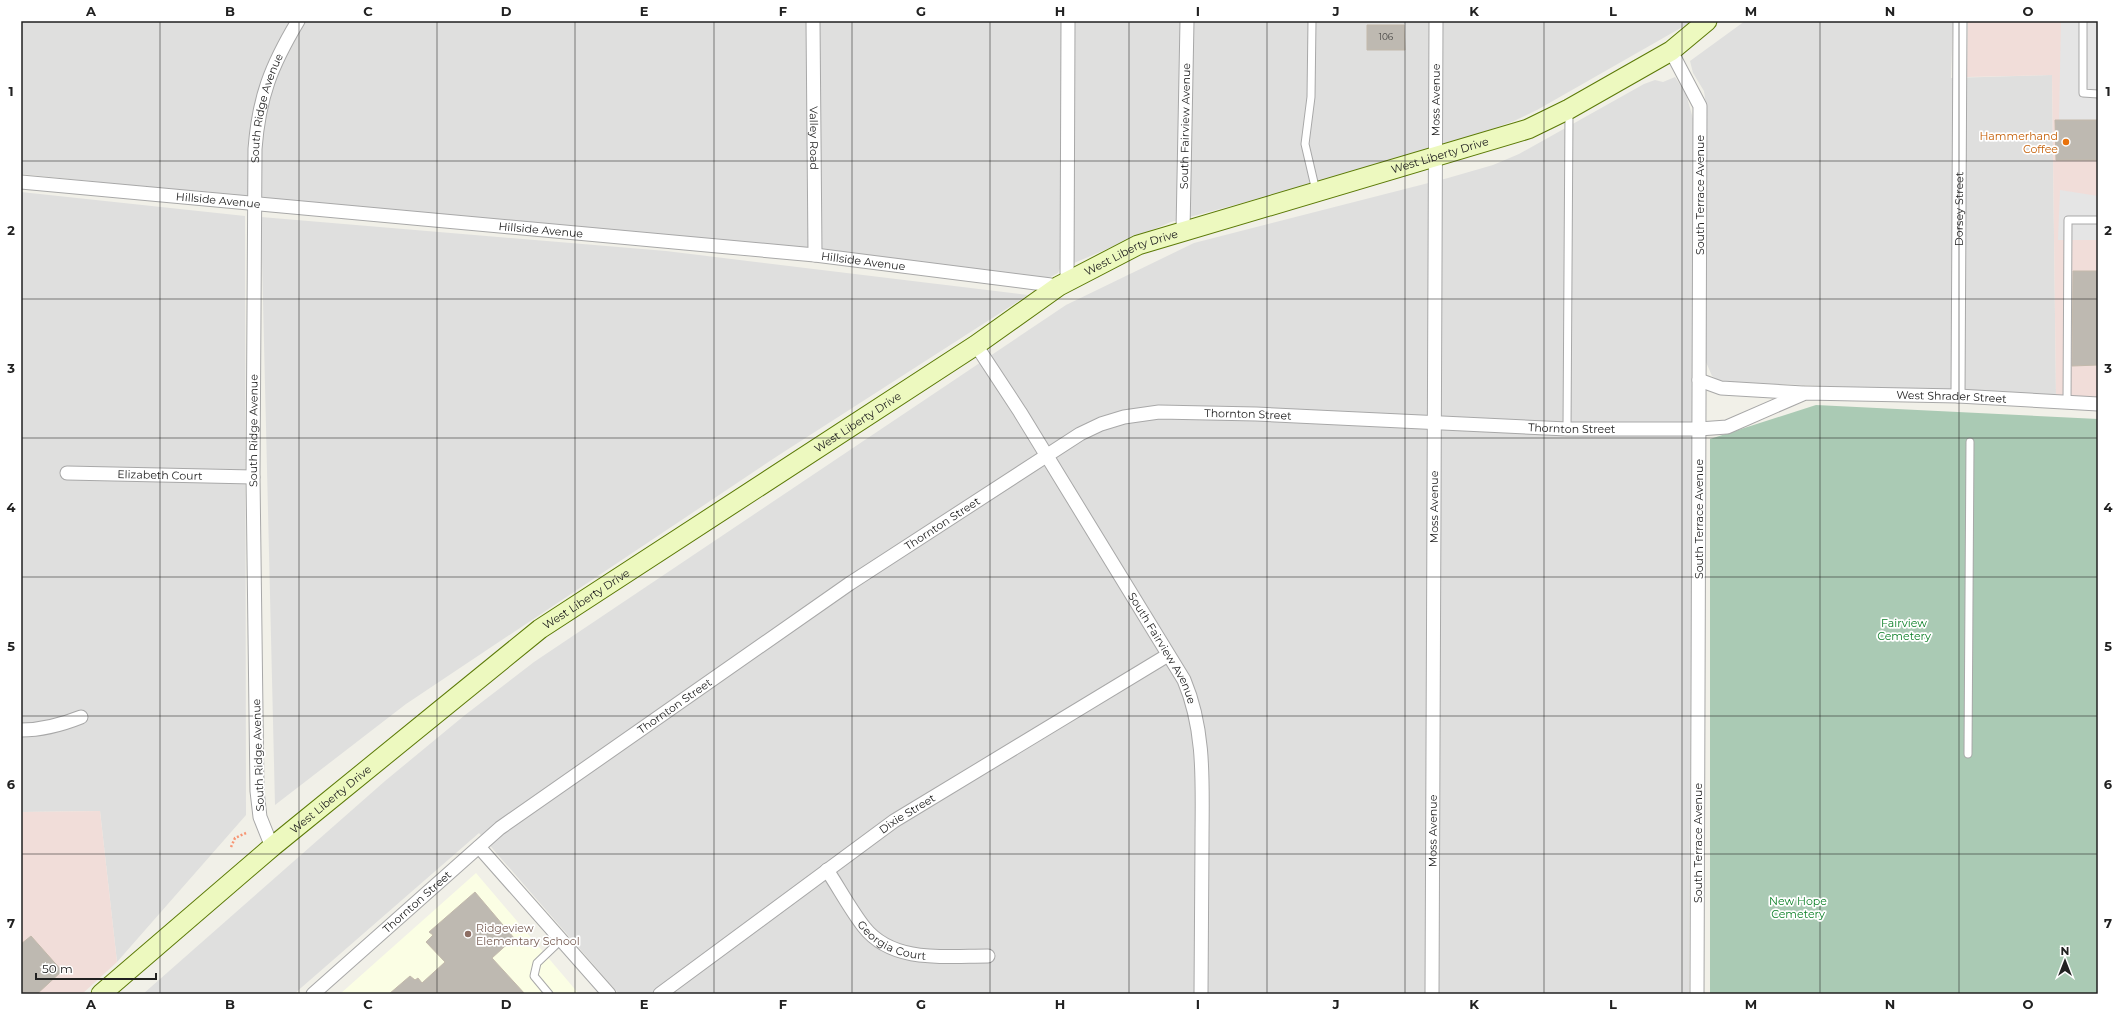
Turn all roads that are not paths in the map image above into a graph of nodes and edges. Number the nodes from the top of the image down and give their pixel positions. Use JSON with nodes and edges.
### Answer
{"nodes":[{"id":1,"x":298,"y":21,"type":"edge"},
{"id":2,"x":813,"y":21,"type":"edge"},
{"id":3,"x":1068,"y":21,"type":"edge"},
{"id":4,"x":1187,"y":21,"type":"edge"},
{"id":5,"x":1312,"y":21,"type":"edge"},
{"id":6,"x":1436,"y":21,"type":"edge"},
{"id":7,"x":1707,"y":21,"type":"edge"},
{"id":8,"x":1960,"y":21,"type":"edge"},
{"id":9,"x":2083,"y":21,"type":"edge"},
{"id":10,"x":1671,"y":51,"type":"junction"},
{"id":11,"x":2098,"y":94,"type":"edge"},
{"id":12,"x":1569,"y":110,"type":"junction"},
{"id":13,"x":1435,"y":157,"type":"junction"},
{"id":14,"x":21,"y":182,"type":"edge"},
{"id":15,"x":1316,"y":192,"type":"junction"},
{"id":16,"x":254,"y":204,"type":"junction"},
{"id":17,"x":2098,"y":220,"type":"edge"},
{"id":18,"x":1183,"y":231,"type":"junction"},
{"id":19,"x":816,"y":255,"type":"junction"},
{"id":20,"x":1063,"y":284,"type":"junction"},
{"id":21,"x":976,"y":345,"type":"junction"},
{"id":22,"x":1699,"y":380,"type":"junction"},
{"id":23,"x":1805,"y":393,"type":"junction"},
{"id":24,"x":1958,"y":396,"type":"junction"},
{"id":25,"x":2068,"y":402,"type":"junction"},
{"id":26,"x":2098,"y":404,"type":"edge"},
{"id":27,"x":1434,"y":423,"type":"junction"},
{"id":28,"x":1567,"y":429,"type":"junction"},
{"id":29,"x":1699,"y":429,"type":"junction"},
{"id":30,"x":1970,"y":442,"type":"dead end"},
{"id":31,"x":1046,"y":456,"type":"junction"},
{"id":32,"x":67,"y":473,"type":"dead end"},
{"id":33,"x":253,"y":477,"type":"junction"},
{"id":34,"x":1168,"y":655,"type":"junction"},
{"id":35,"x":81,"y":717,"type":"dead end"},
{"id":36,"x":21,"y":730,"type":"edge"},
{"id":37,"x":1968,"y":754,"type":"dead end"},
{"id":38,"x":479,"y":846,"type":"junction"},
{"id":39,"x":272,"y":847,"type":"junction"},
{"id":40,"x":828,"y":870,"type":"junction"},
{"id":41,"x":562,"y":939,"type":"junction"},
{"id":42,"x":988,"y":956,"type":"dead end"},
{"id":43,"x":101,"y":994,"type":"edge"},
{"id":44,"x":313,"y":994,"type":"edge"},
{"id":45,"x":549,"y":994,"type":"edge"},
{"id":46,"x":609,"y":994,"type":"edge"},
{"id":47,"x":660,"y":994,"type":"edge"},
{"id":48,"x":1201,"y":994,"type":"edge"},
{"id":49,"x":1432,"y":994,"type":"edge"},
{"id":50,"x":1697,"y":994,"type":"edge"}],
"edges":[{"from":1,"to":16,"type":"street","name":"South Ridge Avenue"},
{"from":2,"to":19,"type":"street","name":"Valley Road"},
{"from":3,"to":20,"type":"street"},
{"from":4,"to":18,"type":"street","name":"South Fairview Avenue"},
{"from":5,"to":15,"type":"lane"},
{"from":6,"to":13,"type":"street","name":"Moss Avenue"},
{"from":7,"to":10,"type":"main road","name":"West Liberty Drive"},
{"from":8,"to":24,"type":"street","name":"Dorsey Street"},
{"from":9,"to":11,"type":"lane"},
{"from":10,"to":12,"type":"main road","name":"West Liberty Drive"},
{"from":10,"to":22,"type":"street","name":"South Terrace Avenue"},
{"from":12,"to":13,"type":"main road","name":"West Liberty Drive"},
{"from":12,"to":28,"type":"lane"},
{"from":13,"to":15,"type":"main road","name":"West Liberty Drive"},
{"from":13,"to":27,"type":"street","name":"Moss Avenue"},
{"from":14,"to":16,"type":"street","name":"Hillside Avenue"},
{"from":15,"to":18,"type":"main road","name":"West Liberty Drive"},
{"from":16,"to":19,"type":"street","name":"Hillside Avenue"},
{"from":16,"to":33,"type":"street","name":"South Ridge Avenue"},
{"from":17,"to":25,"type":"lane"},
{"from":18,"to":20,"type":"main road","name":"West Liberty Drive"},
{"from":19,"to":20,"type":"street","name":"Hillside Avenue"},
{"from":20,"to":21,"type":"main road","name":"West Liberty Drive"},
{"from":21,"to":31,"type":"street","name":"South Fairview Avenue"},
{"from":21,"to":39,"type":"main road","name":"West Liberty Drive"},
{"from":22,"to":23,"type":"street","name":"West Shrader Street"},
{"from":22,"to":29,"type":"street","name":"South Terrace Avenue"},
{"from":23,"to":24,"type":"street","name":"West Shrader Street"},
{"from":23,"to":29,"type":"street","name":"West Shrader Street"},
{"from":24,"to":25,"type":"street","name":"West Shrader Street"},
{"from":25,"to":26,"type":"street","name":"West Shrader Street"},
{"from":27,"to":28,"type":"street","name":"Thornton Street"},
{"from":27,"to":31,"type":"street","name":"Thornton Street"},
{"from":27,"to":49,"type":"street","name":"Moss Avenue"},
{"from":28,"to":29,"type":"street","name":"Thornton Street"},
{"from":29,"to":50,"type":"street","name":"South Terrace Avenue"},
{"from":30,"to":37,"type":"lane"},
{"from":31,"to":34,"type":"street","name":"South Fairview Avenue"},
{"from":31,"to":38,"type":"street","name":"Thornton Street"},
{"from":32,"to":33,"type":"street","name":"Elizabeth Court"},
{"from":33,"to":39,"type":"street","name":"South Ridge Avenue"},
{"from":34,"to":40,"type":"street","name":"Dixie Street"},
{"from":34,"to":48,"type":"street","name":"South Fairview Avenue"},
{"from":35,"to":36,"type":"street"},
{"from":38,"to":41,"type":"street"},
{"from":38,"to":44,"type":"street","name":"Thornton Street"},
{"from":39,"to":43,"type":"main road","name":"West Liberty Drive"},
{"from":40,"to":42,"type":"street","name":"Georgia Court"},
{"from":40,"to":47,"type":"street","name":"Dixie Street"},
{"from":41,"to":45,"type":"lane"},
{"from":41,"to":46,"type":"street"}]}
